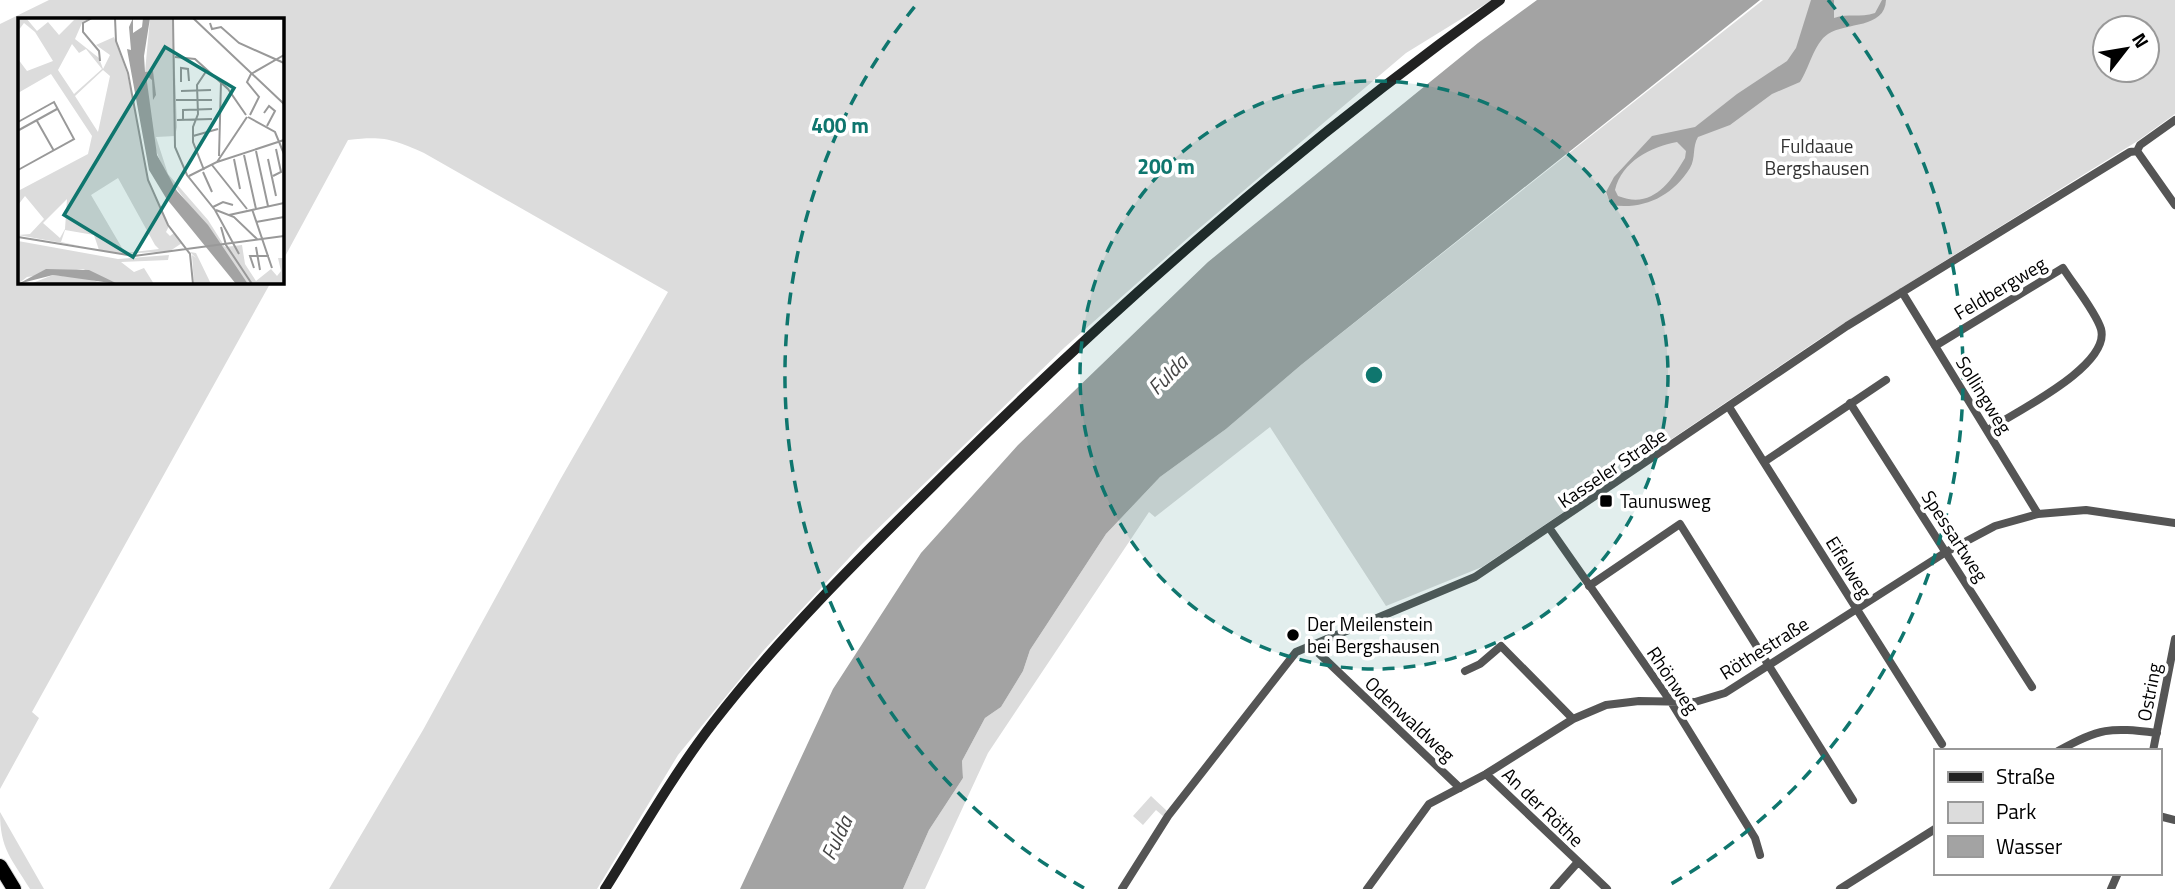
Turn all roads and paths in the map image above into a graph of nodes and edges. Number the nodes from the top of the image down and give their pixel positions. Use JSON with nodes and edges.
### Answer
{"nodes":[{"id":1,"x":1500,"y":0,"type":"edge"},
{"id":2,"x":2175,"y":120,"type":"edge"},
{"id":3,"x":2137,"y":151,"type":"junction"},
{"id":4,"x":2175,"y":205,"type":"edge"},
{"id":5,"x":1902,"y":292,"type":"junction"},
{"id":6,"x":1935,"y":346,"type":"junction"},
{"id":7,"x":1885,"y":380,"type":"dead end"},
{"id":8,"x":1850,"y":403,"type":"junction"},
{"id":9,"x":1729,"y":407,"type":"junction"},
{"id":10,"x":1988,"y":430,"type":"junction"},
{"id":11,"x":1763,"y":462,"type":"junction"},
{"id":12,"x":2038,"y":514,"type":"junction"},
{"id":13,"x":2175,"y":523,"type":"edge"},
{"id":14,"x":1550,"y":529,"type":"junction"},
{"id":15,"x":1946,"y":552,"type":"junction"},
{"id":16,"x":1589,"y":586,"type":"junction"},
{"id":17,"x":1857,"y":608,"type":"junction"},
{"id":18,"x":2175,"y":639,"type":"edge"},
{"id":19,"x":1309,"y":644,"type":"junction"},
{"id":20,"x":1769,"y":664,"type":"junction"},
{"id":21,"x":1465,"y":671,"type":"dead end"},
{"id":22,"x":2032,"y":687,"type":"dead end"},
{"id":23,"x":1671,"y":702,"type":"junction"},
{"id":24,"x":1573,"y":719,"type":"junction"},
{"id":25,"x":2157,"y":733,"type":"junction"},
{"id":26,"x":1942,"y":744,"type":"dead end"},
{"id":27,"x":2062,"y":749,"type":"edge"},
{"id":28,"x":2153,"y":749,"type":"edge"},
{"id":29,"x":1486,"y":774,"type":"junction"},
{"id":30,"x":1460,"y":788,"type":"junction"},
{"id":31,"x":1853,"y":800,"type":"dead end"},
{"id":32,"x":1934,"y":830,"type":"edge"},
{"id":33,"x":1760,"y":855,"type":"dead end"},
{"id":34,"x":1578,"y":863,"type":"junction"},
{"id":35,"x":0,"y":866,"type":"edge"},
{"id":36,"x":14,"y":889,"type":"edge"},
{"id":37,"x":605,"y":889,"type":"edge"},
{"id":38,"x":1122,"y":889,"type":"edge"},
{"id":39,"x":1367,"y":889,"type":"edge"},
{"id":40,"x":1554,"y":889,"type":"edge"},
{"id":41,"x":1607,"y":889,"type":"edge"},
{"id":42,"x":1840,"y":889,"type":"edge"}],
"edges":[{"from":1,"to":37,"type":"street"},
{"from":2,"to":3,"type":"street","name":"Kasseler Straße"},
{"from":3,"to":4,"type":"street"},
{"from":3,"to":5,"type":"street","name":"Kasseler Straße"},
{"from":5,"to":6,"type":"street","name":"Sollingweg"},
{"from":5,"to":9,"type":"street","name":"Kasseler Straße"},
{"from":6,"to":10,"type":"street","name":"Sollingweg"},
{"from":6,"to":10,"type":"street","name":"Feldbergweg"},
{"from":7,"to":8,"type":"street"},
{"from":8,"to":11,"type":"street"},
{"from":8,"to":15,"type":"street","name":"Spessartweg"},
{"from":9,"to":11,"type":"street","name":"Eifelweg"},
{"from":9,"to":14,"type":"street","name":"Kasseler Straße"},
{"from":10,"to":12,"type":"street","name":"Sollingweg"},
{"from":11,"to":17,"type":"street","name":"Eifelweg"},
{"from":12,"to":13,"type":"street","name":"Röthestraße"},
{"from":12,"to":15,"type":"street","name":"Röthestraße"},
{"from":14,"to":16,"type":"street","name":"Rhönweg"},
{"from":14,"to":19,"type":"street","name":"Kasseler Straße"},
{"from":15,"to":17,"type":"street","name":"Röthestraße"},
{"from":15,"to":22,"type":"street","name":"Spessartweg"},
{"from":16,"to":20,"type":"street"},
{"from":16,"to":23,"type":"street","name":"Rhönweg"},
{"from":17,"to":20,"type":"street","name":"Röthestraße"},
{"from":17,"to":26,"type":"street","name":"Eifelweg"},
{"from":18,"to":25,"type":"street","name":"Ostring"},
{"from":19,"to":30,"type":"street","name":"Odenwaldweg"},
{"from":19,"to":38,"type":"street","name":"Kasseler Straße"},
{"from":20,"to":23,"type":"street","name":"Röthestraße"},
{"from":20,"to":31,"type":"street"},
{"from":21,"to":24,"type":"street"},
{"from":23,"to":24,"type":"street","name":"Röthestraße"},
{"from":23,"to":33,"type":"street","name":"Rhönweg"},
{"from":24,"to":29,"type":"street","name":"Röthestraße"},
{"from":25,"to":27,"type":"street"},
{"from":25,"to":28,"type":"street","name":"Ostring"},
{"from":29,"to":30,"type":"street","name":"Röthestraße"},
{"from":29,"to":34,"type":"street","name":"An der Röthe"},
{"from":30,"to":39,"type":"street","name":"Röthestraße"},
{"from":32,"to":42,"type":"street"},
{"from":34,"to":40,"type":"street","name":"An der Röthe"},
{"from":34,"to":41,"type":"street","name":"An der Röthe"},
{"from":35,"to":36,"type":"highway"}]}
